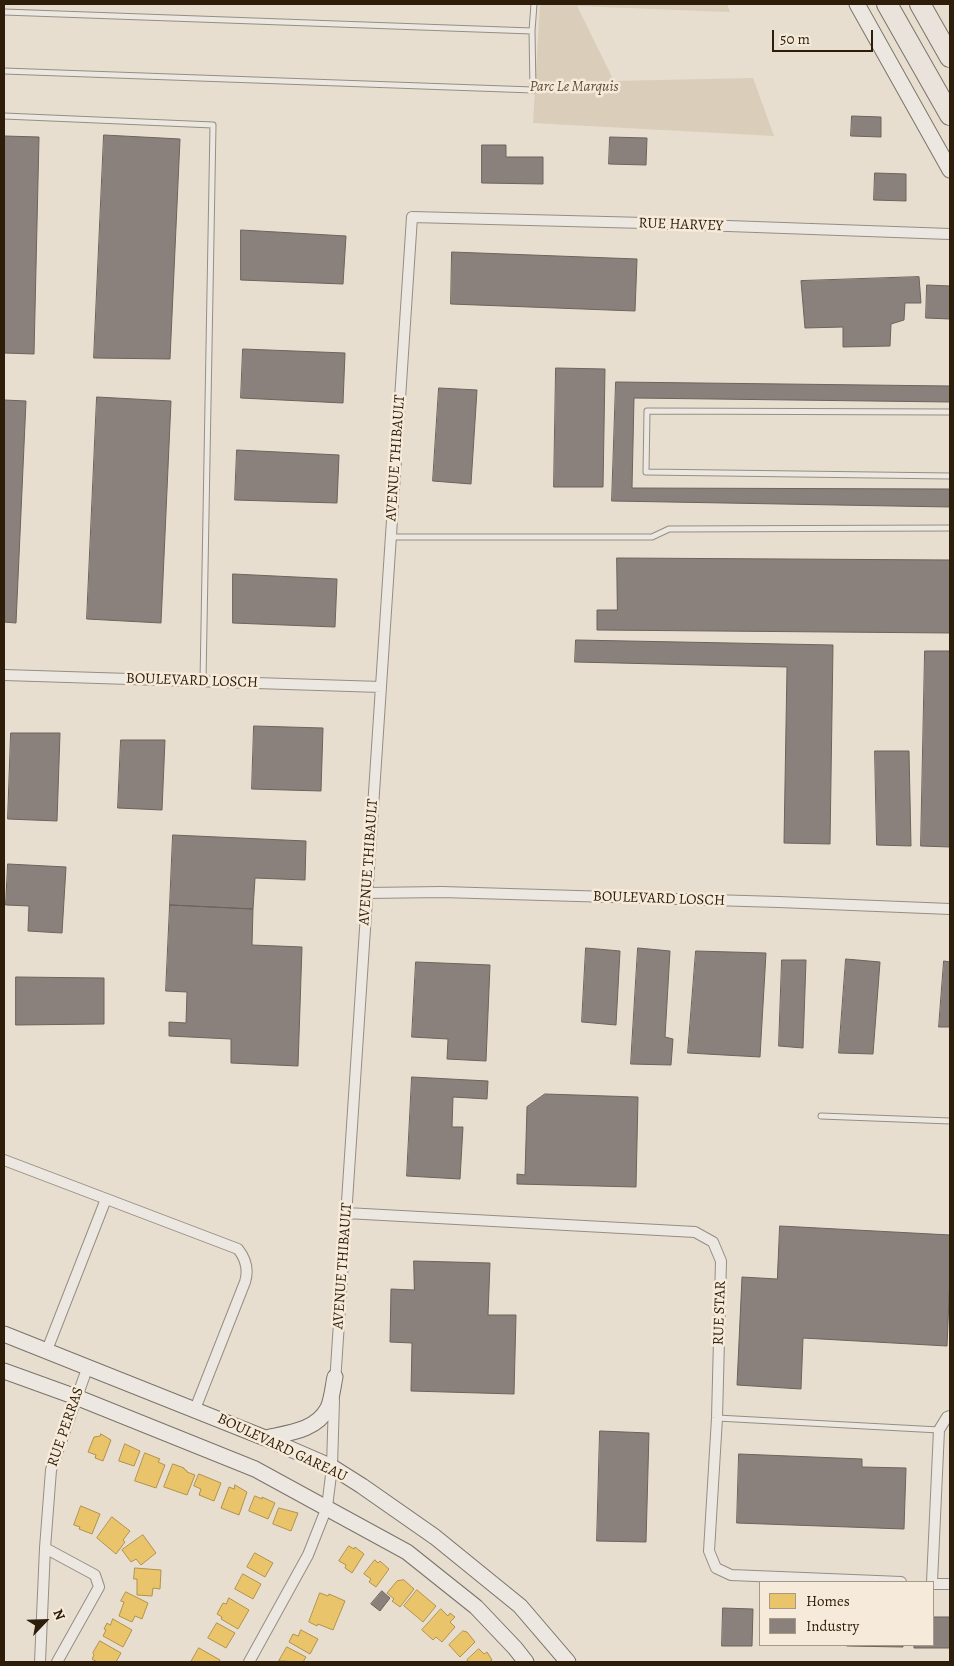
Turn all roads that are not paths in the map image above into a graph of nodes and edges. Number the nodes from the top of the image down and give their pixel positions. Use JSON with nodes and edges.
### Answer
{"nodes":[{"id":1,"x":534,"y":4,"type":"edge"},
{"id":2,"x":856,"y":4,"type":"edge"},
{"id":3,"x":888,"y":4,"type":"edge"},
{"id":4,"x":920,"y":4,"type":"edge"},
{"id":5,"x":4,"y":12,"type":"edge"},
{"id":6,"x":532,"y":31,"type":"junction"},
{"id":7,"x":950,"y":58,"type":"edge"},
{"id":8,"x":4,"y":71,"type":"edge"},
{"id":9,"x":950,"y":115,"type":"edge"},
{"id":10,"x":4,"y":116,"type":"edge"},
{"id":11,"x":950,"y":170,"type":"edge"},
{"id":12,"x":412,"y":218,"type":"joint"},
{"id":13,"x":950,"y":234,"type":"edge"},
{"id":14,"x":950,"y":412,"type":"edge"},
{"id":15,"x":950,"y":476,"type":"edge"},
{"id":16,"x":950,"y":528,"type":"edge"},
{"id":17,"x":391,"y":537,"type":"junction"},
{"id":18,"x":4,"y":675,"type":"edge"},
{"id":19,"x":203,"y":682,"type":"junction"},
{"id":20,"x":381,"y":687,"type":"junction"},
{"id":21,"x":367,"y":893,"type":"junction"},
{"id":22,"x":950,"y":909,"type":"edge"},
{"id":23,"x":821,"y":1116,"type":"dead end"},
{"id":24,"x":950,"y":1121,"type":"edge"},
{"id":25,"x":4,"y":1160,"type":"edge"},
{"id":26,"x":106,"y":1199,"type":"junction"},
{"id":27,"x":346,"y":1213,"type":"junction"},
{"id":28,"x":4,"y":1334,"type":"edge"},
{"id":29,"x":47,"y":1350,"type":"junction"},
{"id":30,"x":88,"y":1366,"type":"junction"},
{"id":31,"x":4,"y":1371,"type":"edge"},
{"id":32,"x":335,"y":1377,"type":"junction"},
{"id":33,"x":76,"y":1397,"type":"junction"},
{"id":34,"x":195,"y":1409,"type":"junction"},
{"id":35,"x":950,"y":1416,"type":"edge"},
{"id":36,"x":717,"y":1418,"type":"junction"},
{"id":37,"x":940,"y":1430,"type":"junction"},
{"id":38,"x":265,"y":1438,"type":"junction"},
{"id":39,"x":332,"y":1467,"type":"junction"},
{"id":40,"x":326,"y":1507,"type":"junction"},
{"id":41,"x":45,"y":1548,"type":"junction"},
{"id":42,"x":877,"y":1581,"type":"edge"},
{"id":43,"x":932,"y":1581,"type":"edge"},
{"id":44,"x":934,"y":1583,"type":"edge"},
{"id":45,"x":950,"y":1584,"type":"edge"},
{"id":46,"x":40,"y":1662,"type":"edge"},
{"id":47,"x":57,"y":1662,"type":"edge"},
{"id":48,"x":249,"y":1662,"type":"edge"},
{"id":49,"x":526,"y":1662,"type":"edge"},
{"id":50,"x":568,"y":1662,"type":"edge"}],
"edges":[{"from":1,"to":6,"type":"lane"},
{"from":2,"to":11,"type":"street"},
{"from":3,"to":9,"type":"highway"},
{"from":4,"to":7,"type":"highway"},
{"from":5,"to":6,"type":"lane"},
{"from":6,"to":8,"type":"lane"},
{"from":10,"to":19,"type":"lane"},
{"from":12,"to":13,"type":"street","name":"RUE HARVEY"},
{"from":12,"to":17,"type":"street","name":"AVENUE THIBAULT"},
{"from":14,"to":15,"type":"lane"},
{"from":16,"to":17,"type":"lane"},
{"from":17,"to":20,"type":"street","name":"AVENUE THIBAULT"},
{"from":18,"to":19,"type":"street","name":"BOULEVARD LOSCH"},
{"from":19,"to":20,"type":"street","name":"BOULEVARD LOSCH"},
{"from":20,"to":21,"type":"street","name":"AVENUE THIBAULT"},
{"from":21,"to":22,"type":"street","name":"BOULEVARD LOSCH"},
{"from":21,"to":27,"type":"street","name":"AVENUE THIBAULT"},
{"from":23,"to":24,"type":"lane"},
{"from":25,"to":26,"type":"street"},
{"from":26,"to":29,"type":"street"},
{"from":26,"to":34,"type":"street"},
{"from":27,"to":32,"type":"street","name":"AVENUE THIBAULT"},
{"from":27,"to":36,"type":"street","name":"RUE STAR"},
{"from":28,"to":29,"type":"street","name":"BOULEVARD GAREAU"},
{"from":29,"to":30,"type":"street","name":"BOULEVARD GAREAU"},
{"from":30,"to":33,"type":"street","name":"RUE PERRAS"},
{"from":30,"to":34,"type":"street","name":"BOULEVARD GAREAU"},
{"from":31,"to":33,"type":"street","name":"BOULEVARD GAREAU"},
{"from":32,"to":38,"type":"street"},
{"from":32,"to":39,"type":"street","name":"AVENUE THIBAULT"},
{"from":33,"to":40,"type":"street","name":"BOULEVARD GAREAU"},
{"from":33,"to":41,"type":"street","name":"RUE PERRAS"},
{"from":34,"to":38,"type":"street","name":"BOULEVARD GAREAU"},
{"from":35,"to":37,"type":"street"},
{"from":36,"to":37,"type":"lane"},
{"from":36,"to":42,"type":"street","name":"RUE STAR"},
{"from":37,"to":43,"type":"street"},
{"from":38,"to":39,"type":"street","name":"BOULEVARD GAREAU"},
{"from":39,"to":40,"type":"street","name":"AVENUE THIBAULT"},
{"from":39,"to":50,"type":"street","name":"BOULEVARD GAREAU"},
{"from":40,"to":48,"type":"street","name":"AVENUE THIBAULT"},
{"from":40,"to":49,"type":"street","name":"BOULEVARD GAREAU"},
{"from":41,"to":46,"type":"street","name":"RUE PERRAS"},
{"from":41,"to":47,"type":"street"},
{"from":44,"to":45,"type":"street"}]}
